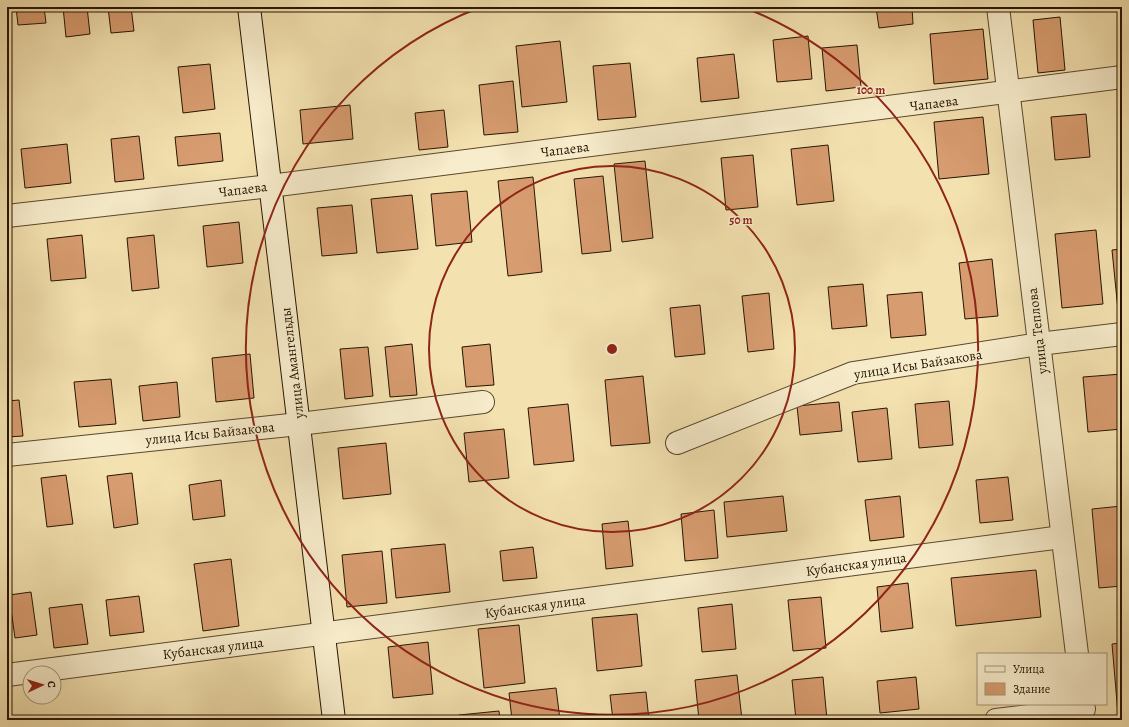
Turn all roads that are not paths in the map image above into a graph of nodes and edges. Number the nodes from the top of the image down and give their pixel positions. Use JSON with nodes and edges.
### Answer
{"nodes":[{"id":1,"x":249,"y":7,"type":"edge"},
{"id":2,"x":998,"y":7,"type":"edge"},
{"id":3,"x":1122,"y":77,"type":"edge"},
{"id":4,"x":1009,"y":93,"type":"junction"},
{"id":5,"x":270,"y":186,"type":"junction"},
{"id":6,"x":7,"y":216,"type":"edge"},
{"id":7,"x":1122,"y":334,"type":"edge"},
{"id":8,"x":1038,"y":344,"type":"junction"},
{"id":9,"x":483,"y":402,"type":"dead end"},
{"id":10,"x":299,"y":424,"type":"junction"},
{"id":11,"x":677,"y":443,"type":"dead end"},
{"id":12,"x":7,"y":455,"type":"edge"},
{"id":13,"x":1062,"y":537,"type":"junction"},
{"id":14,"x":324,"y":634,"type":"junction"},
{"id":15,"x":1077,"y":653,"type":"edge"},
{"id":16,"x":7,"y":675,"type":"edge"},
{"id":17,"x":1084,"y":711,"type":"edge"},
{"id":18,"x":334,"y":720,"type":"edge"},
{"id":19,"x":996,"y":720,"type":"edge"}],
"edges":[{"from":1,"to":5,"type":"street","name":"улица Амангельды"},
{"from":2,"to":4,"type":"street","name":"улица Теплова"},
{"from":3,"to":4,"type":"street","name":"Чапаева"},
{"from":4,"to":5,"type":"street","name":"Чапаева"},
{"from":4,"to":8,"type":"street","name":"улица Теплова"},
{"from":5,"to":6,"type":"street","name":"Чапаева"},
{"from":5,"to":10,"type":"street","name":"улица Амангельды"},
{"from":7,"to":8,"type":"street","name":"улица Исы Байзакова"},
{"from":8,"to":11,"type":"street","name":"улица Исы Байзакова"},
{"from":8,"to":13,"type":"street","name":"улица Теплова"},
{"from":9,"to":10,"type":"street","name":"улица Исы Байзакова"},
{"from":10,"to":12,"type":"street","name":"улица Исы Байзакова"},
{"from":10,"to":14,"type":"street","name":"улица Амангельды"},
{"from":13,"to":14,"type":"street","name":"Кубанская улица"},
{"from":13,"to":15,"type":"street","name":"улица Теплова"},
{"from":14,"to":16,"type":"street","name":"Кубанская улица"},
{"from":14,"to":18,"type":"street","name":"улица Амангельды"},
{"from":17,"to":19,"type":"street"}]}
